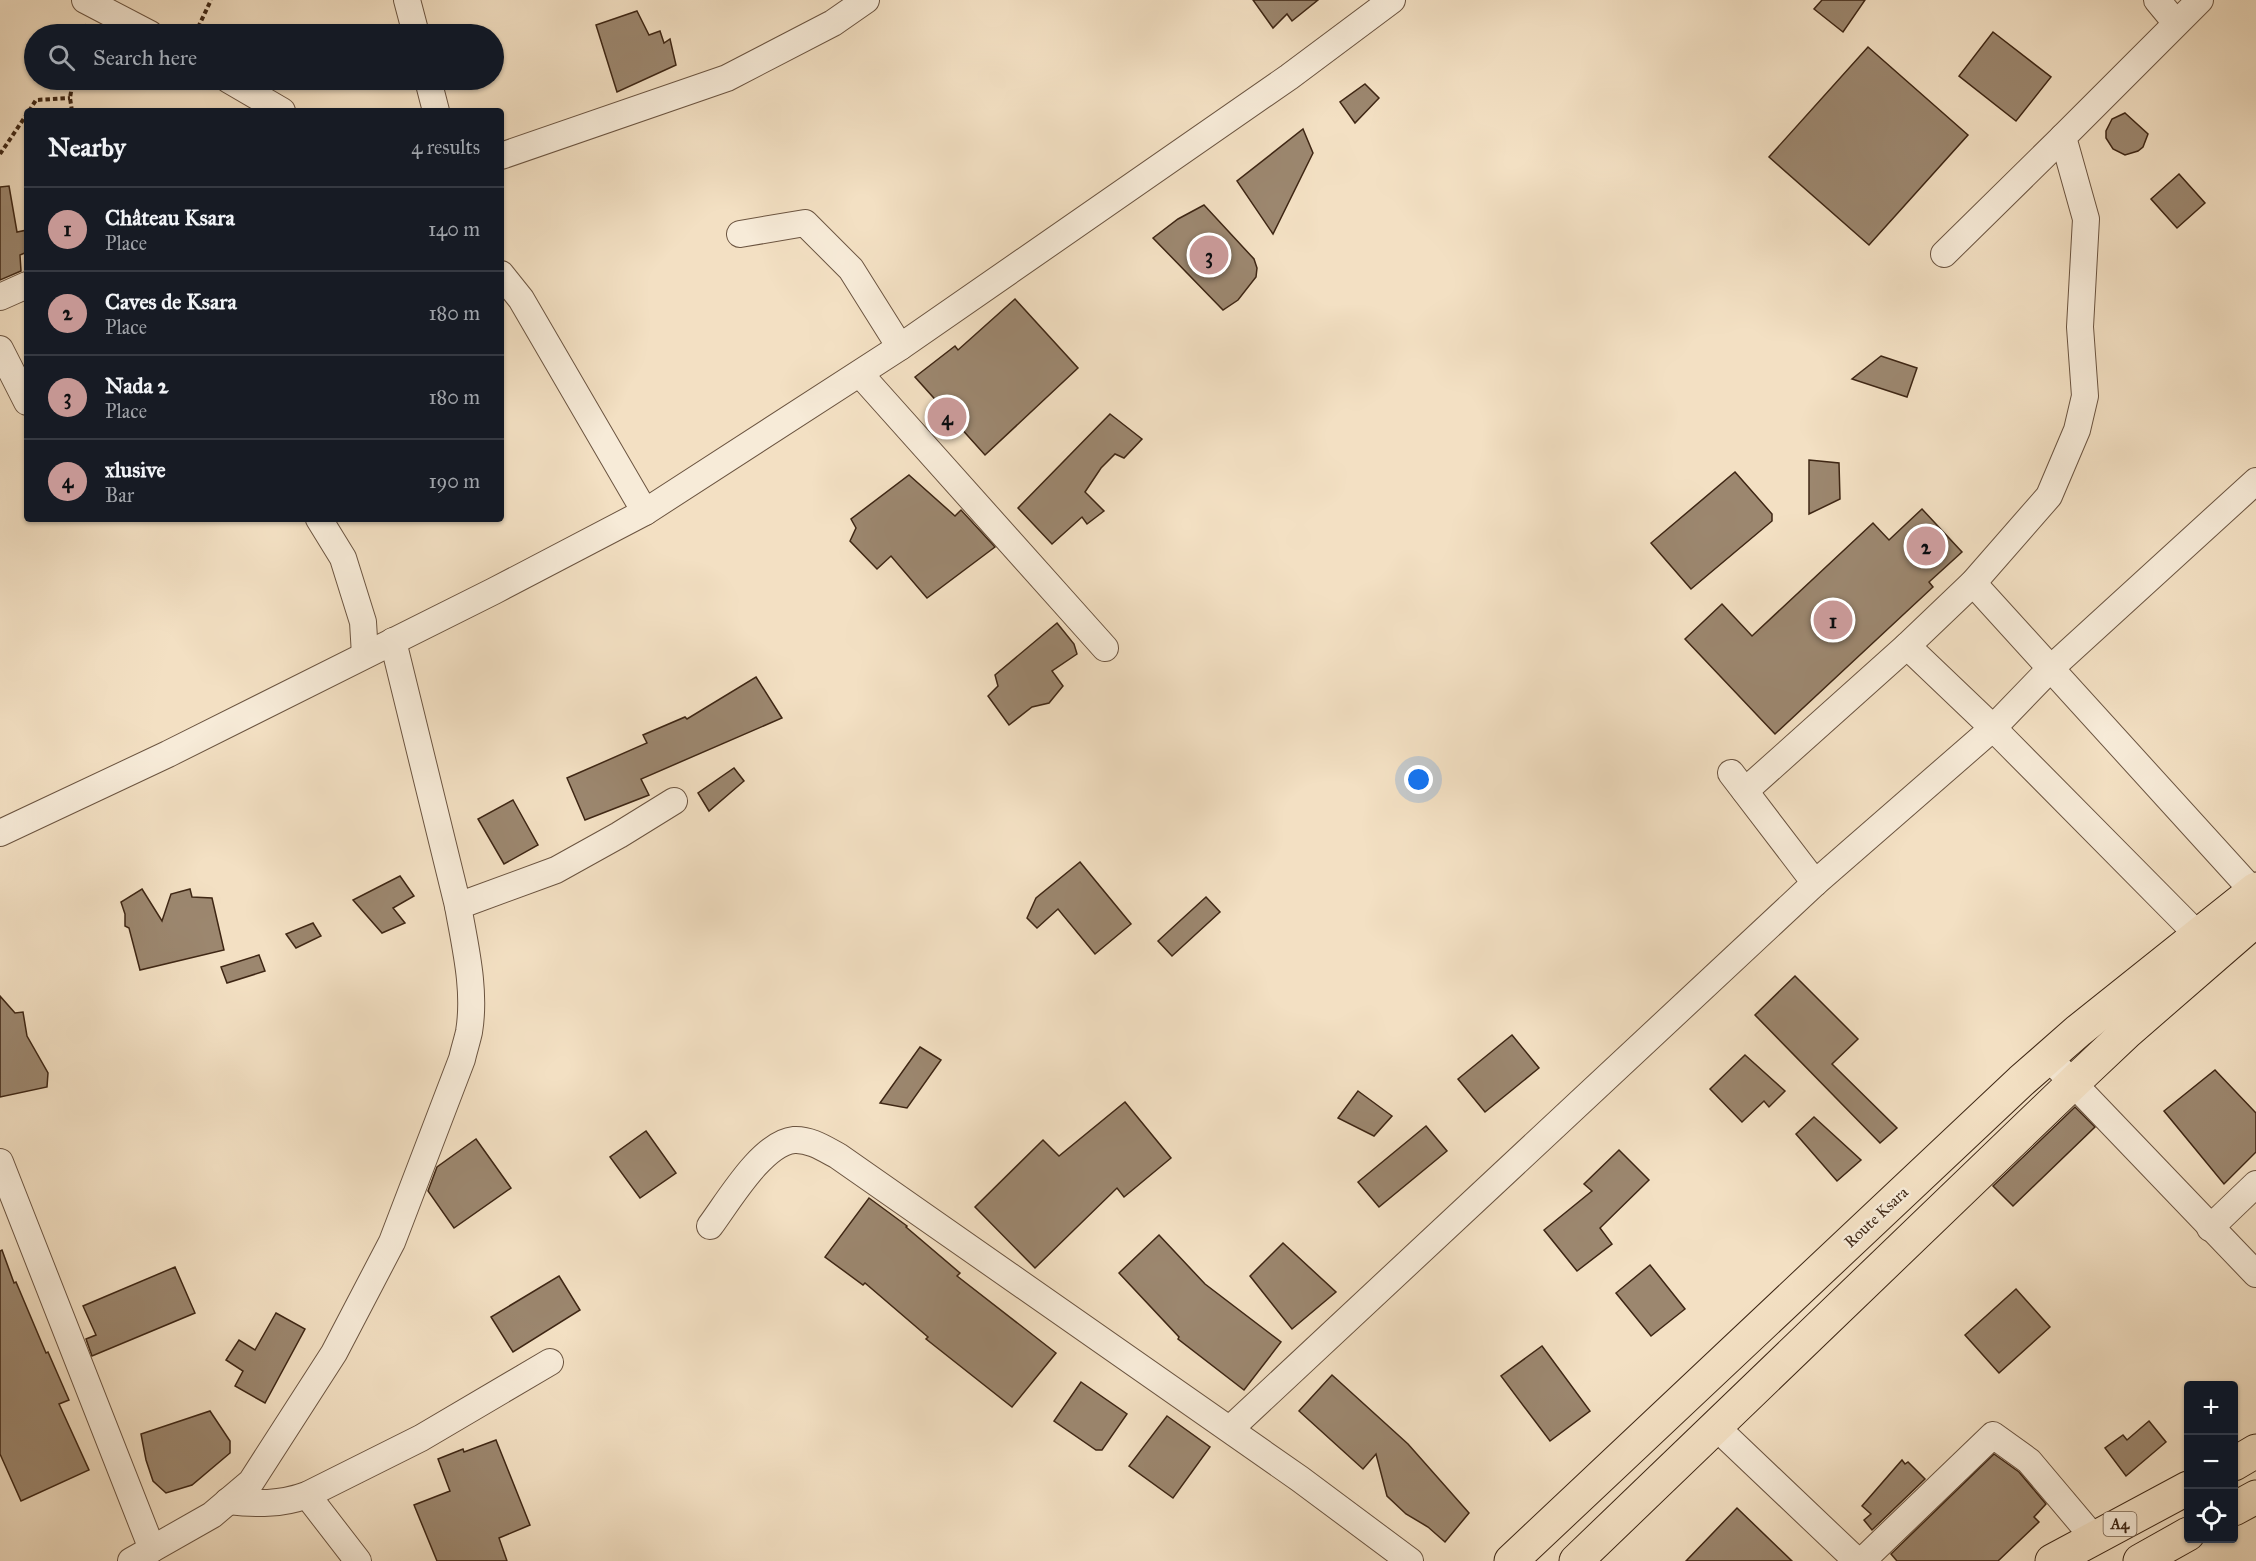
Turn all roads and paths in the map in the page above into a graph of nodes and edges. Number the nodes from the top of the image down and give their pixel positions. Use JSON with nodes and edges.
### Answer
{"nodes":[{"id":1,"x":85,"y":0,"type":"edge"},
{"id":2,"x":211,"y":0,"type":"edge"},
{"id":3,"x":407,"y":0,"type":"edge"},
{"id":4,"x":866,"y":0,"type":"edge"},
{"id":5,"x":1392,"y":0,"type":"edge"},
{"id":6,"x":2157,"y":0,"type":"edge"},
{"id":7,"x":2200,"y":0,"type":"edge"},
{"id":8,"x":2176,"y":23,"type":"junction"},
{"id":9,"x":131,"y":24,"type":"edge"},
{"id":10,"x":200,"y":24,"type":"edge"},
{"id":11,"x":413,"y":24,"type":"edge"},
{"id":12,"x":71,"y":90,"type":"edge"},
{"id":13,"x":247,"y":90,"type":"edge"},
{"id":14,"x":431,"y":90,"type":"edge"},
{"id":15,"x":70,"y":98,"type":"junction"},
{"id":16,"x":31,"y":108,"type":"edge"},
{"id":17,"x":72,"y":108,"type":"edge"},
{"id":18,"x":277,"y":108,"type":"edge"},
{"id":19,"x":435,"y":108,"type":"edge"},
{"id":20,"x":24,"y":119,"type":"edge"},
{"id":21,"x":2063,"y":137,"type":"junction"},
{"id":22,"x":0,"y":154,"type":"edge"},
{"id":23,"x":504,"y":155,"type":"edge"},
{"id":24,"x":740,"y":234,"type":"dead end"},
{"id":25,"x":1944,"y":254,"type":"dead end"},
{"id":26,"x":504,"y":278,"type":"edge"},
{"id":27,"x":24,"y":286,"type":"edge"},
{"id":28,"x":0,"y":297,"type":"edge"},
{"id":29,"x":900,"y":347,"type":"junction"},
{"id":30,"x":0,"y":349,"type":"edge"},
{"id":31,"x":860,"y":374,"type":"junction"},
{"id":32,"x":24,"y":396,"type":"edge"},
{"id":33,"x":2256,"y":481,"type":"edge"},
{"id":34,"x":645,"y":512,"type":"junction"},
{"id":35,"x":321,"y":522,"type":"edge"},
{"id":36,"x":1972,"y":583,"type":"junction"},
{"id":37,"x":393,"y":641,"type":"junction"},
{"id":38,"x":1907,"y":646,"type":"junction"},
{"id":39,"x":1105,"y":648,"type":"dead end"},
{"id":40,"x":365,"y":655,"type":"junction"},
{"id":41,"x":2050,"y":669,"type":"junction"},
{"id":42,"x":1993,"y":728,"type":"junction"},
{"id":43,"x":674,"y":801,"type":"dead end"},
{"id":44,"x":0,"y":833,"type":"edge"},
{"id":45,"x":1815,"y":882,"type":"junction"},
{"id":46,"x":2255,"y":898,"type":"edge"},
{"id":47,"x":458,"y":906,"type":"junction"},
{"id":48,"x":2207,"y":945,"type":"junction"},
{"id":49,"x":2048,"y":1057,"type":"junction"},
{"id":50,"x":2073,"y":1083,"type":"junction"},
{"id":51,"x":0,"y":1162,"type":"edge"},
{"id":52,"x":2256,"y":1184,"type":"edge"},
{"id":53,"x":710,"y":1226,"type":"dead end"},
{"id":54,"x":2211,"y":1228,"type":"junction"},
{"id":55,"x":2256,"y":1274,"type":"edge"},
{"id":56,"x":550,"y":1362,"type":"dead end"},
{"id":57,"x":1716,"y":1427,"type":"junction"},
{"id":58,"x":1230,"y":1429,"type":"junction"},
{"id":59,"x":2256,"y":1451,"type":"edge"},
{"id":60,"x":2238,"y":1462,"type":"edge"},
{"id":61,"x":2186,"y":1489,"type":"edge"},
{"id":62,"x":306,"y":1495,"type":"junction"},
{"id":63,"x":2256,"y":1497,"type":"edge"},
{"id":64,"x":228,"y":1501,"type":"junction"},
{"id":65,"x":2238,"y":1507,"type":"edge"},
{"id":66,"x":2184,"y":1536,"type":"edge"},
{"id":67,"x":2094,"y":1538,"type":"junction"},
{"id":68,"x":141,"y":1555,"type":"edge"},
{"id":69,"x":358,"y":1561,"type":"edge"},
{"id":70,"x":1410,"y":1561,"type":"edge"},
{"id":71,"x":1511,"y":1561,"type":"edge"},
{"id":72,"x":1576,"y":1561,"type":"edge"},
{"id":73,"x":1857,"y":1561,"type":"edge"},
{"id":74,"x":1862,"y":1561,"type":"edge"},
{"id":75,"x":2052,"y":1561,"type":"edge"},
{"id":76,"x":2140,"y":1561,"type":"edge"}],
"edges":[{"from":1,"to":9,"type":"street"},
{"from":2,"to":10,"type":"path"},
{"from":3,"to":11,"type":"street"},
{"from":4,"to":23,"type":"street"},
{"from":5,"to":29,"type":"street"},
{"from":6,"to":8,"type":"street"},
{"from":7,"to":8,"type":"street"},
{"from":8,"to":21,"type":"street"},
{"from":12,"to":15,"type":"path"},
{"from":13,"to":18,"type":"street"},
{"from":14,"to":19,"type":"street"},
{"from":15,"to":16,"type":"path"},
{"from":15,"to":17,"type":"path"},
{"from":20,"to":22,"type":"path"},
{"from":21,"to":25,"type":"street"},
{"from":21,"to":36,"type":"street"},
{"from":24,"to":29,"type":"street"},
{"from":26,"to":34,"type":"street"},
{"from":27,"to":28,"type":"street"},
{"from":29,"to":31,"type":"street"},
{"from":30,"to":32,"type":"street"},
{"from":31,"to":34,"type":"street"},
{"from":31,"to":39,"type":"street"},
{"from":33,"to":41,"type":"street"},
{"from":34,"to":37,"type":"street"},
{"from":35,"to":40,"type":"street"},
{"from":36,"to":38,"type":"street"},
{"from":36,"to":41,"type":"street"},
{"from":37,"to":40,"type":"street"},
{"from":37,"to":47,"type":"street"},
{"from":38,"to":42,"type":"street"},
{"from":38,"to":45,"type":"street"},
{"from":40,"to":44,"type":"street"},
{"from":41,"to":42,"type":"street"},
{"from":41,"to":46,"type":"street"},
{"from":42,"to":45,"type":"street"},
{"from":42,"to":48,"type":"street"},
{"from":43,"to":47,"type":"street"},
{"from":45,"to":58,"type":"street"},
{"from":46,"to":48,"type":"main road","name":"Route Ksara"},
{"from":47,"to":64,"type":"street"},
{"from":48,"to":49,"type":"main road","name":"Route Ksara"},
{"from":48,"to":50,"type":"main road","name":"Route Ksara"},
{"from":49,"to":50,"type":"street"},
{"from":49,"to":71,"type":"main road","name":"Route Ksara"},
{"from":50,"to":54,"type":"street"},
{"from":50,"to":57,"type":"main road","name":"Route Ksara"},
{"from":51,"to":68,"type":"street"},
{"from":52,"to":54,"type":"street"},
{"from":53,"to":58,"type":"street"},
{"from":54,"to":55,"type":"street"},
{"from":56,"to":62,"type":"street"},
{"from":57,"to":72,"type":"main road","name":"Route Ksara"},
{"from":57,"to":73,"type":"street"},
{"from":58,"to":70,"type":"street"},
{"from":59,"to":60,"type":"main road"},
{"from":61,"to":67,"type":"main road","number":"A4"},
{"from":62,"to":64,"type":"street"},
{"from":62,"to":69,"type":"street"},
{"from":63,"to":65,"type":"main road"},
{"from":64,"to":68,"type":"street"},
{"from":66,"to":76,"type":"main road","number":"A4"},
{"from":67,"to":74,"type":"street"},
{"from":67,"to":75,"type":"main road","number":"A4"}]}
